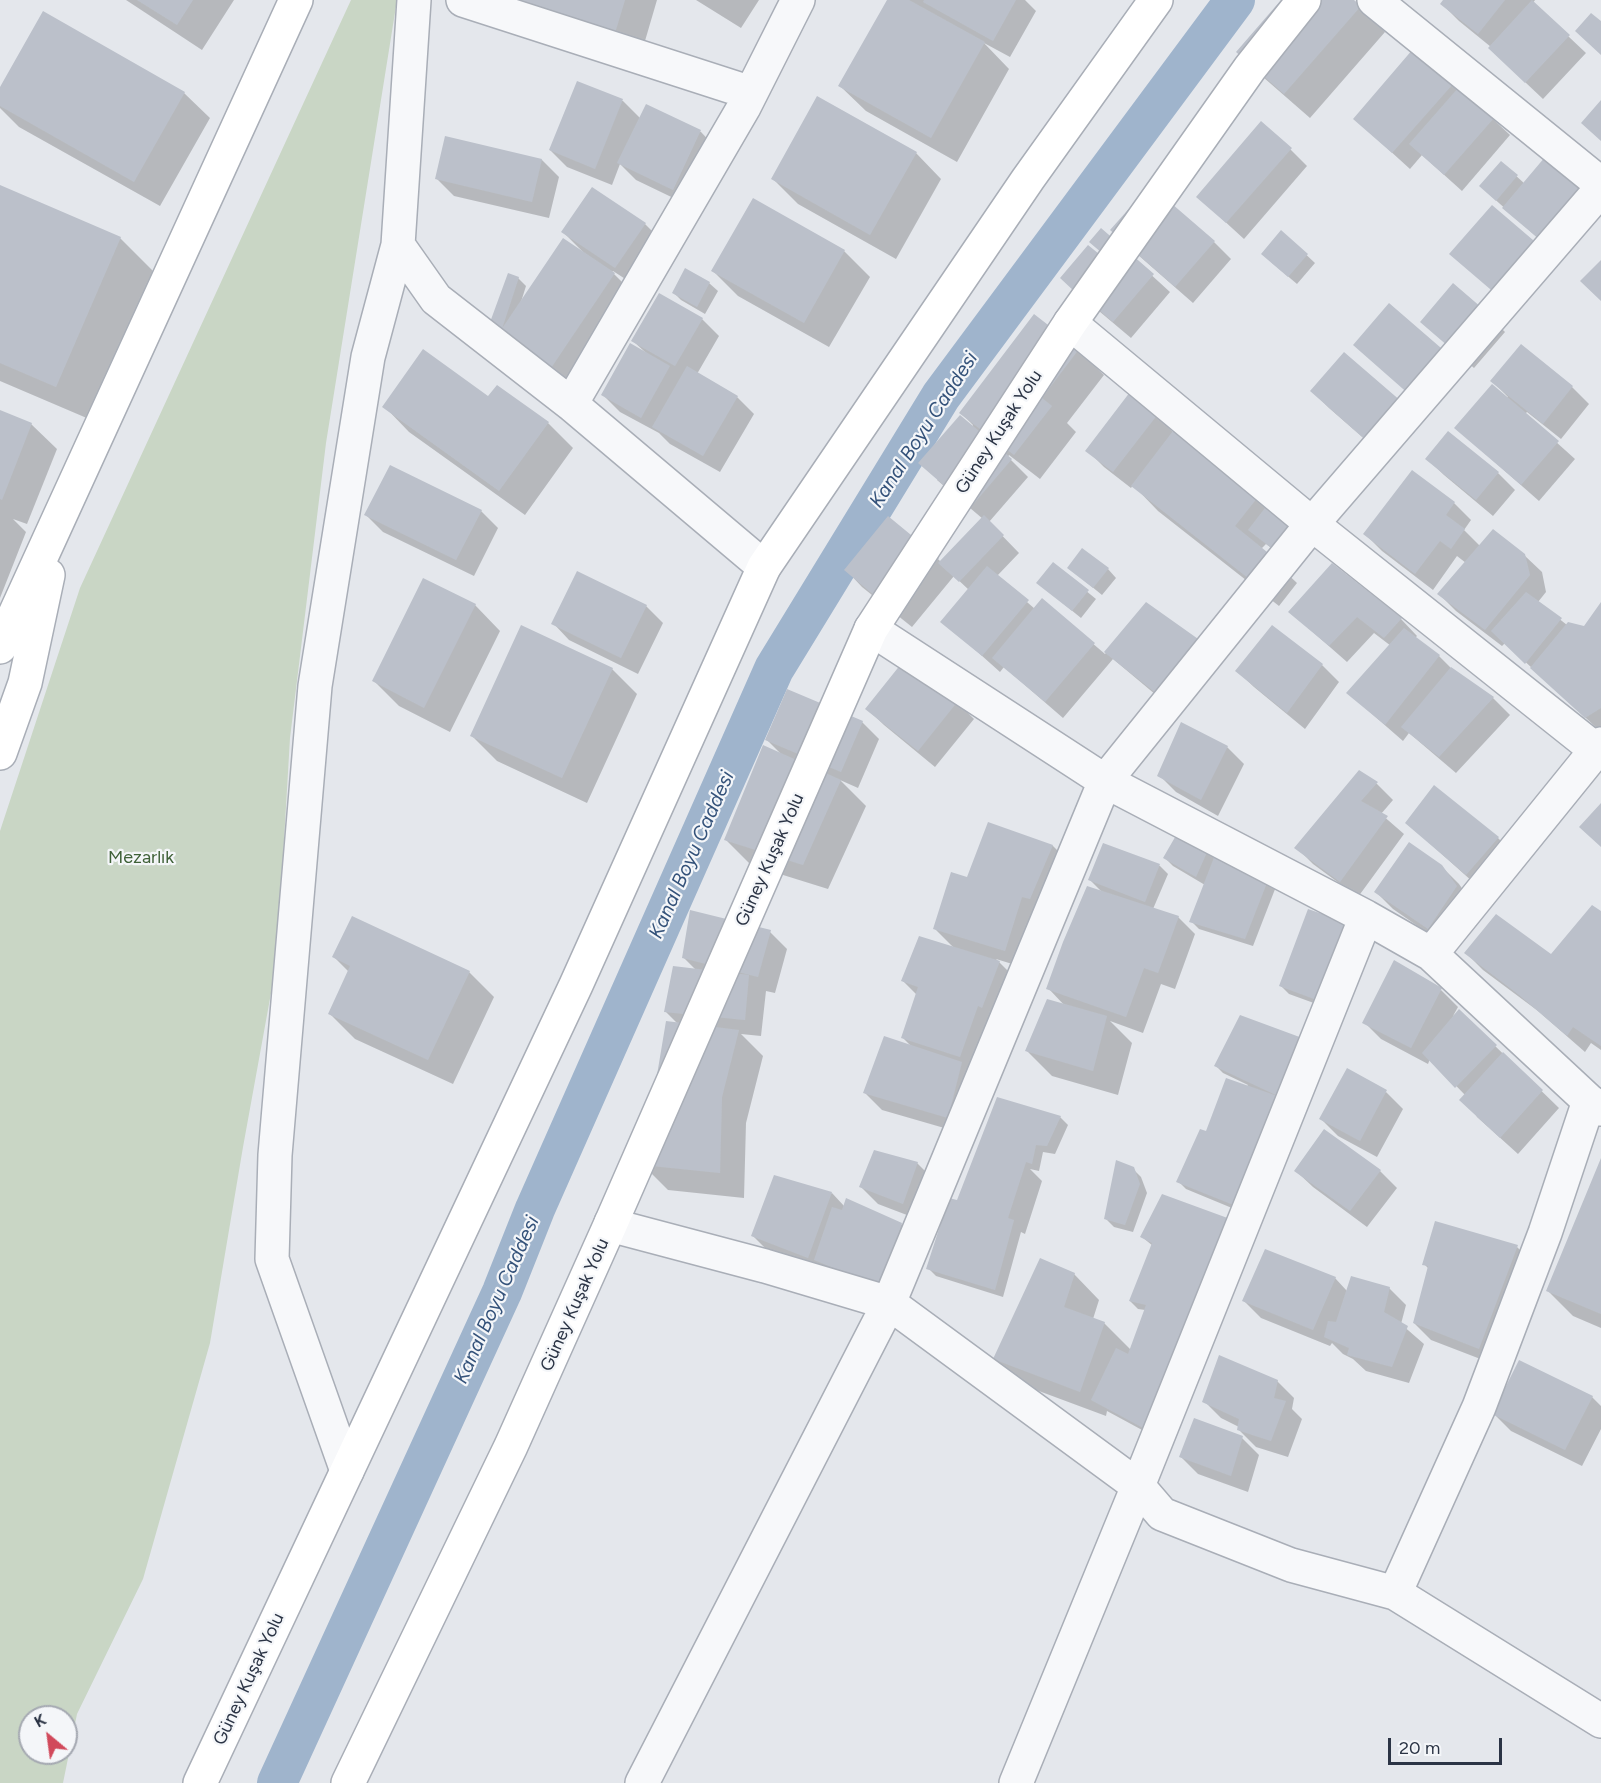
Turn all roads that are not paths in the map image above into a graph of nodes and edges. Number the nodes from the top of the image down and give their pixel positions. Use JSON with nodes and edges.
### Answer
{"nodes":[{"id":1,"x":296,"y":0,"type":"edge"},
{"id":2,"x":414,"y":0,"type":"edge"},
{"id":3,"x":463,"y":0,"type":"edge"},
{"id":4,"x":798,"y":0,"type":"edge"},
{"id":5,"x":1156,"y":0,"type":"edge"},
{"id":6,"x":1304,"y":0,"type":"edge"},
{"id":7,"x":1374,"y":0,"type":"edge"},
{"id":8,"x":751,"y":93,"type":"junction"},
{"id":9,"x":1601,"y":184,"type":"edge"},
{"id":10,"x":1601,"y":189,"type":"edge"},
{"id":11,"x":398,"y":245,"type":"junction"},
{"id":12,"x":1070,"y":323,"type":"junction"},
{"id":13,"x":571,"y":404,"type":"junction"},
{"id":14,"x":60,"y":517,"type":"junction"},
{"id":15,"x":1312,"y":524,"type":"junction"},
{"id":16,"x":764,"y":567,"type":"junction"},
{"id":17,"x":871,"y":629,"type":"junction"},
{"id":18,"x":0,"y":647,"type":"edge"},
{"id":19,"x":1598,"y":747,"type":"edge"},
{"id":20,"x":0,"y":753,"type":"edge"},
{"id":21,"x":1105,"y":781,"type":"junction"},
{"id":22,"x":1366,"y":917,"type":"junction"},
{"id":23,"x":1431,"y":954,"type":"junction"},
{"id":24,"x":1595,"y":1105,"type":"edge"},
{"id":25,"x":611,"y":1223,"type":"junction"},
{"id":26,"x":889,"y":1303,"type":"junction"},
{"id":27,"x":347,"y":1471,"type":"junction"},
{"id":28,"x":1138,"y":1486,"type":"junction"},
{"id":29,"x":1395,"y":1593,"type":"junction"},
{"id":30,"x":1601,"y":1721,"type":"edge"},
{"id":31,"x":200,"y":1783,"type":"edge"},
{"id":32,"x":348,"y":1783,"type":"edge"},
{"id":33,"x":642,"y":1783,"type":"edge"},
{"id":34,"x":1016,"y":1783,"type":"edge"}],
"edges":[{"from":1,"to":14,"type":"main road"},
{"from":2,"to":11,"type":"street"},
{"from":3,"to":8,"type":"street"},
{"from":4,"to":8,"type":"street"},
{"from":5,"to":16,"type":"main road","name":"Güney Kuşak Yolu"},
{"from":6,"to":12,"type":"main road","name":"Güney Kuşak Yolu"},
{"from":7,"to":9,"type":"street"},
{"from":8,"to":13,"type":"street"},
{"from":10,"to":15,"type":"street"},
{"from":11,"to":13,"type":"street"},
{"from":11,"to":27,"type":"street"},
{"from":12,"to":15,"type":"street"},
{"from":12,"to":17,"type":"main road","name":"Güney Kuşak Yolu"},
{"from":13,"to":16,"type":"street"},
{"from":14,"to":18,"type":"main road"},
{"from":14,"to":20,"type":"main road"},
{"from":15,"to":19,"type":"street"},
{"from":15,"to":21,"type":"street"},
{"from":16,"to":27,"type":"main road","name":"Güney Kuşak Yolu"},
{"from":17,"to":21,"type":"street"},
{"from":17,"to":25,"type":"main road","name":"Güney Kuşak Yolu"},
{"from":19,"to":23,"type":"street"},
{"from":21,"to":22,"type":"street"},
{"from":21,"to":26,"type":"street"},
{"from":22,"to":23,"type":"street"},
{"from":22,"to":28,"type":"street"},
{"from":23,"to":24,"type":"street"},
{"from":24,"to":29,"type":"street"},
{"from":25,"to":26,"type":"street"},
{"from":25,"to":32,"type":"main road","name":"Güney Kuşak Yolu"},
{"from":26,"to":28,"type":"street"},
{"from":26,"to":33,"type":"street"},
{"from":27,"to":31,"type":"main road","name":"Güney Kuşak Yolu"},
{"from":28,"to":29,"type":"street"},
{"from":28,"to":34,"type":"street"},
{"from":29,"to":30,"type":"street"}]}
